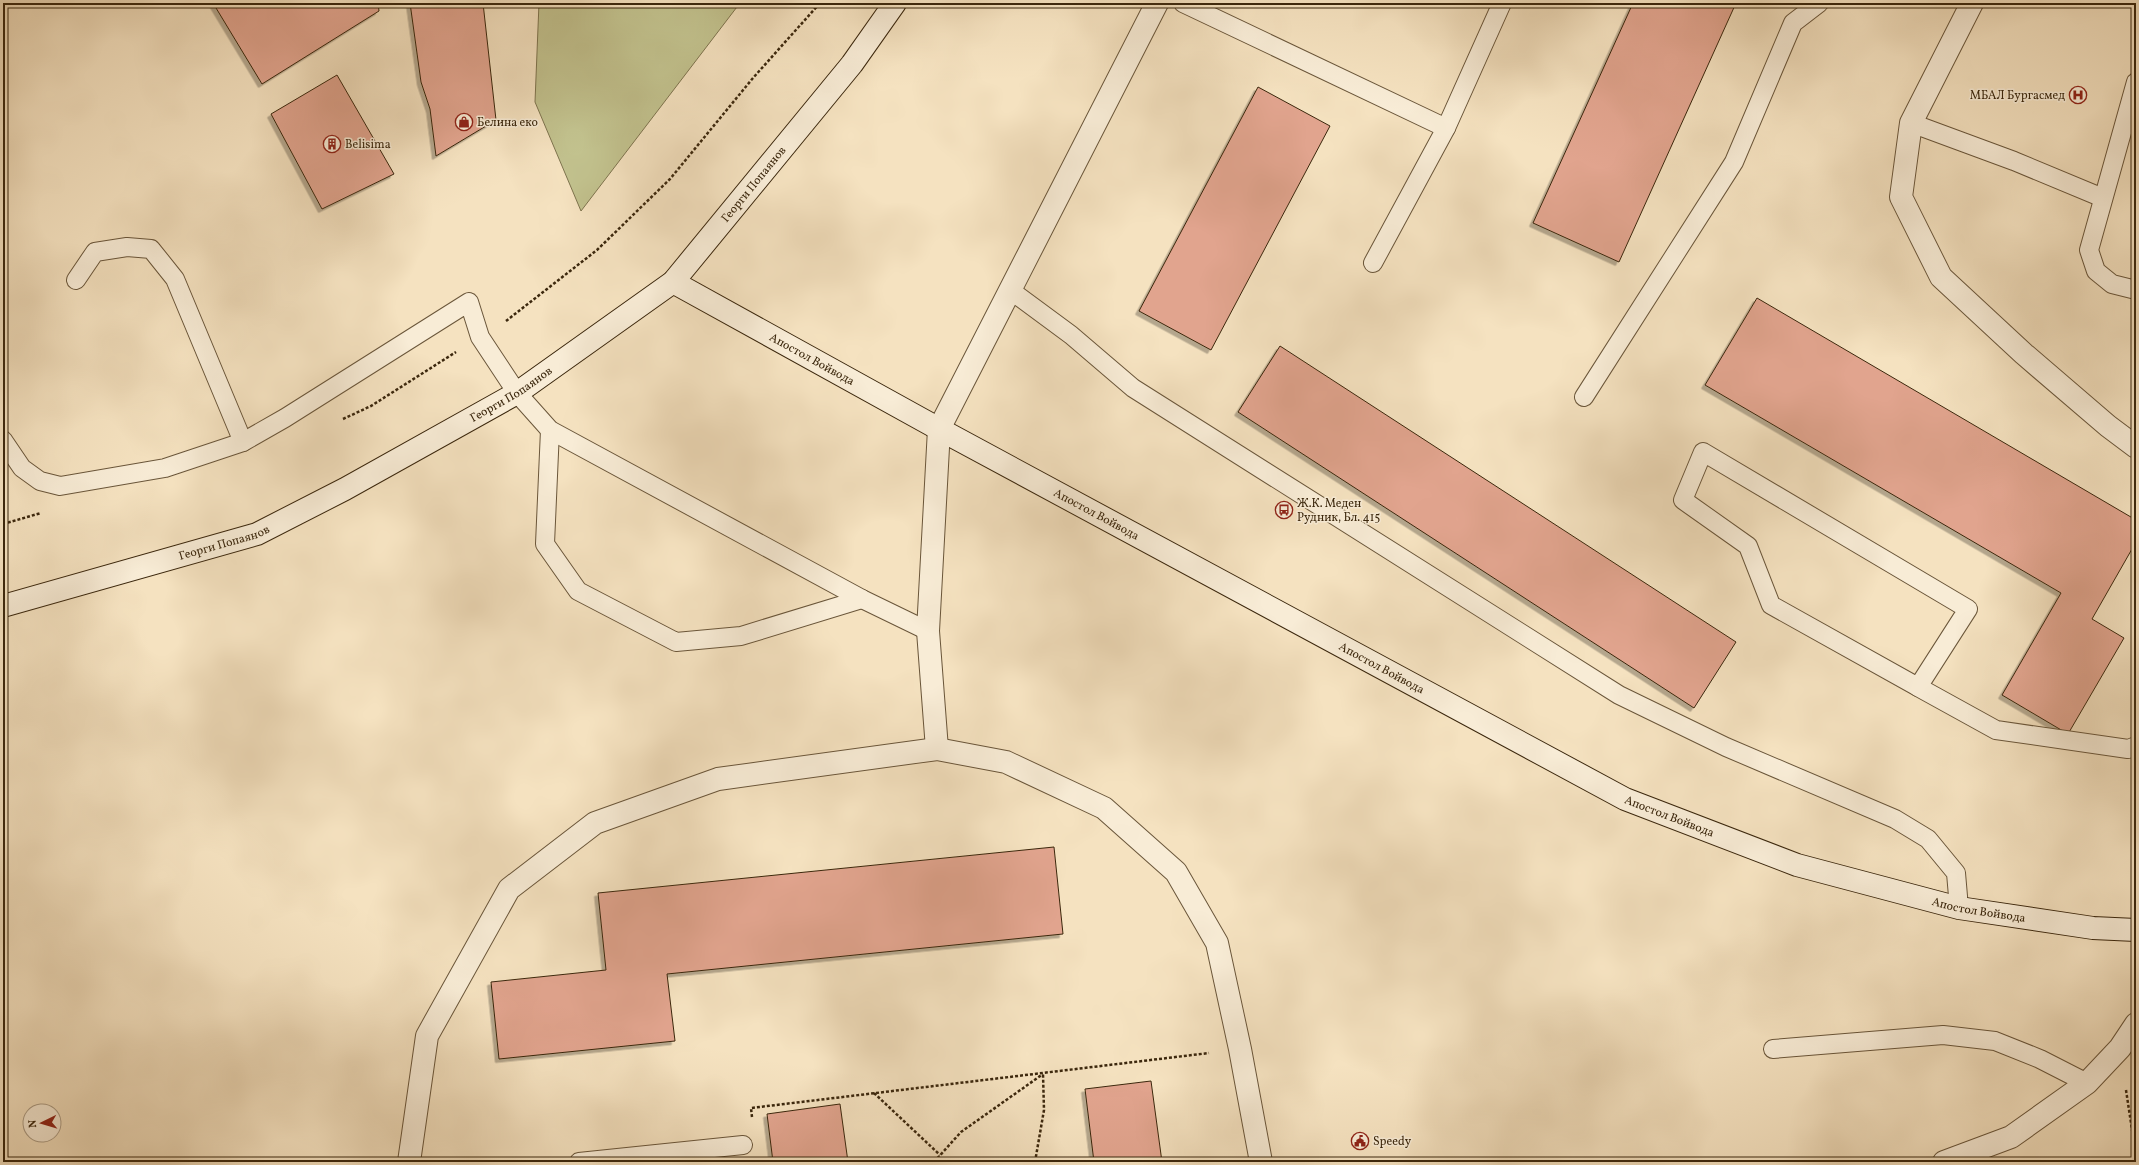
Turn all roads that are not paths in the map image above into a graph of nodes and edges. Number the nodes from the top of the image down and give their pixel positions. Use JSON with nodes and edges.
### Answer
{"nodes":[{"id":1,"x":895,"y":3,"type":"edge"},
{"id":2,"x":1157,"y":3,"type":"edge"},
{"id":3,"x":1183,"y":3,"type":"edge"},
{"id":4,"x":1502,"y":3,"type":"edge"},
{"id":5,"x":1819,"y":3,"type":"edge"},
{"id":6,"x":1972,"y":3,"type":"edge"},
{"id":7,"x":2136,"y":82,"type":"edge"},
{"id":8,"x":1911,"y":123,"type":"junction"},
{"id":9,"x":1446,"y":128,"type":"junction"},
{"id":10,"x":2103,"y":198,"type":"junction"},
{"id":11,"x":1373,"y":263,"type":"dead end"},
{"id":12,"x":76,"y":280,"type":"dead end"},
{"id":13,"x":673,"y":282,"type":"junction"},
{"id":14,"x":1010,"y":290,"type":"junction"},
{"id":15,"x":2136,"y":290,"type":"edge"},
{"id":16,"x":517,"y":393,"type":"junction"},
{"id":17,"x":1584,"y":398,"type":"dead end"},
{"id":18,"x":939,"y":429,"type":"junction"},
{"id":19,"x":550,"y":430,"type":"junction"},
{"id":20,"x":3,"y":440,"type":"edge"},
{"id":21,"x":243,"y":442,"type":"junction"},
{"id":22,"x":2136,"y":447,"type":"edge"},
{"id":23,"x":862,"y":599,"type":"junction"},
{"id":24,"x":3,"y":606,"type":"edge"},
{"id":25,"x":928,"y":631,"type":"junction"},
{"id":26,"x":1918,"y":687,"type":"junction"},
{"id":27,"x":2136,"y":746,"type":"edge"},
{"id":28,"x":937,"y":749,"type":"junction"},
{"id":29,"x":1959,"y":908,"type":"junction"},
{"id":30,"x":2136,"y":930,"type":"edge"},
{"id":31,"x":2136,"y":1024,"type":"edge"},
{"id":32,"x":1773,"y":1049,"type":"dead end"},
{"id":33,"x":2087,"y":1083,"type":"junction"},
{"id":34,"x":743,"y":1145,"type":"road end"},
{"id":35,"x":409,"y":1162,"type":"edge"},
{"id":36,"x":580,"y":1162,"type":"edge"},
{"id":37,"x":1261,"y":1162,"type":"edge"},
{"id":38,"x":1944,"y":1162,"type":"edge"}],
"edges":[{"from":1,"to":13,"type":"street","name":"Георги Попаянов"},
{"from":2,"to":14,"type":"street"},
{"from":3,"to":9,"type":"lane"},
{"from":4,"to":9,"type":"lane"},
{"from":5,"to":17,"type":"lane"},
{"from":6,"to":8,"type":"street"},
{"from":7,"to":10,"type":"lane"},
{"from":8,"to":10,"type":"lane"},
{"from":8,"to":22,"type":"street"},
{"from":9,"to":11,"type":"lane"},
{"from":10,"to":15,"type":"lane"},
{"from":12,"to":21,"type":"lane"},
{"from":13,"to":16,"type":"street","name":"Георги Попаянов"},
{"from":13,"to":18,"type":"street","name":"Апостол Войвода"},
{"from":14,"to":18,"type":"street"},
{"from":14,"to":29,"type":"lane"},
{"from":16,"to":19,"type":"lane"},
{"from":16,"to":21,"type":"lane"},
{"from":16,"to":24,"type":"street","name":"Георги Попаянов"},
{"from":18,"to":25,"type":"street"},
{"from":18,"to":29,"type":"street","name":"Апостол Войвода"},
{"from":19,"to":23,"type":"lane"},
{"from":19,"to":23,"type":"lane"},
{"from":20,"to":21,"type":"lane"},
{"from":23,"to":25,"type":"lane"},
{"from":25,"to":28,"type":"street"},
{"from":26,"to":26,"type":"lane"},
{"from":26,"to":27,"type":"lane"},
{"from":28,"to":35,"type":"street"},
{"from":28,"to":37,"type":"street"},
{"from":29,"to":30,"type":"street","name":"Апостол Войвода"},
{"from":31,"to":33,"type":"street"},
{"from":32,"to":33,"type":"lane"},
{"from":33,"to":38,"type":"street"},
{"from":34,"to":36,"type":"lane"}]}
